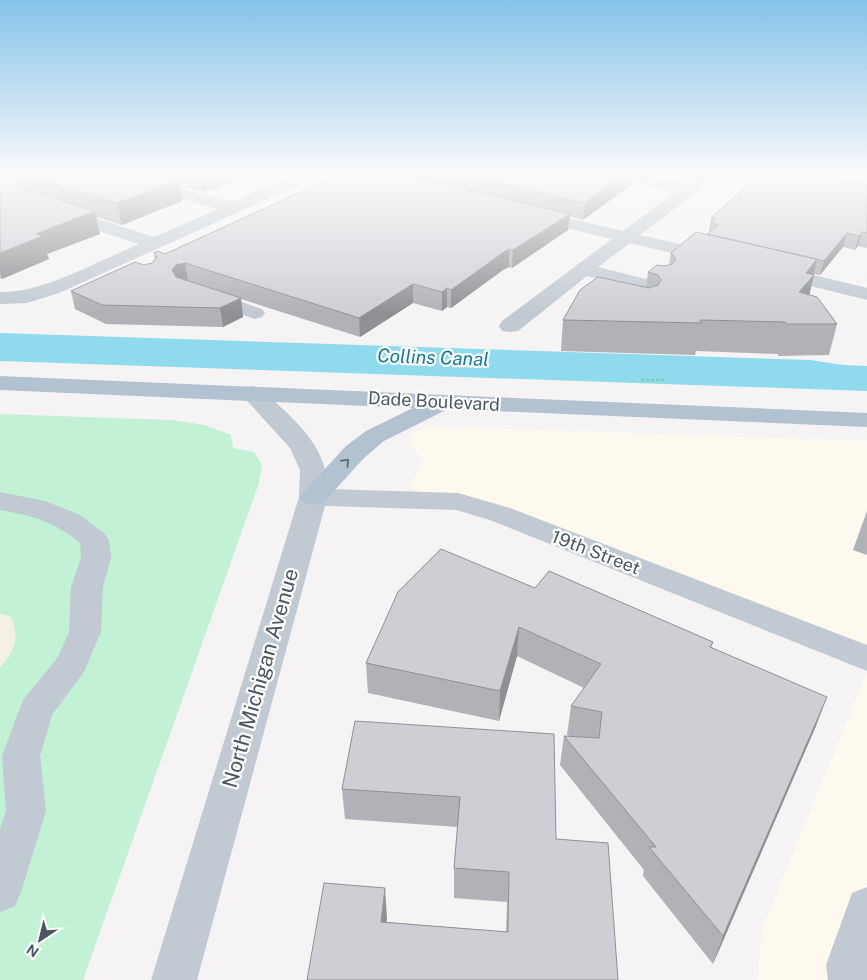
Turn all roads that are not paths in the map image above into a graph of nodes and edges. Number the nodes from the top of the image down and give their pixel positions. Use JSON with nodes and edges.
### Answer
{"nodes":[{"id":1,"x":86,"y":221,"type":"edge"},
{"id":2,"x":205,"y":221,"type":"edge"},
{"id":3,"x":558,"y":221,"type":"edge"},
{"id":4,"x":649,"y":221,"type":"edge"},
{"id":5,"x":628,"y":237,"type":"junction"},
{"id":6,"x":155,"y":243,"type":"junction"},
{"id":7,"x":732,"y":262,"type":"edge"},
{"id":8,"x":110,"y":263,"type":"junction"},
{"id":9,"x":761,"y":269,"type":"edge"},
{"id":10,"x":585,"y":270,"type":"junction"},
{"id":11,"x":135,"y":271,"type":"edge"},
{"id":12,"x":659,"y":288,"type":"edge"},
{"id":13,"x":187,"y":289,"type":"edge"},
{"id":14,"x":558,"y":290,"type":"junction"},
{"id":15,"x":867,"y":294,"type":"edge"},
{"id":16,"x":585,"y":296,"type":"edge"},
{"id":17,"x":8,"y":298,"type":"edge"},
{"id":18,"x":255,"y":313,"type":"dead end"},
{"id":19,"x":510,"y":326,"type":"dead end"},
{"id":20,"x":0,"y":383,"type":"edge"},
{"id":21,"x":252,"y":393,"type":"junction"},
{"id":22,"x":444,"y":402,"type":"junction"},
{"id":23,"x":867,"y":420,"type":"edge"},
{"id":24,"x":313,"y":497,"type":"junction"},
{"id":25,"x":0,"y":501,"type":"edge"},
{"id":26,"x":867,"y":658,"type":"edge"},
{"id":27,"x":0,"y":892,"type":"edge"},
{"id":28,"x":867,"y":907,"type":"edge"},
{"id":29,"x":174,"y":980,"type":"edge"},
{"id":30,"x":851,"y":980,"type":"edge"}],
"edges":[{"from":1,"to":6,"type":"street"},
{"from":2,"to":6,"type":"street"},
{"from":3,"to":5,"type":"street"},
{"from":4,"to":5,"type":"street"},
{"from":5,"to":7,"type":"street"},
{"from":5,"to":10,"type":"street"},
{"from":6,"to":8,"type":"street"},
{"from":8,"to":11,"type":"street"},
{"from":8,"to":17,"type":"street"},
{"from":9,"to":15,"type":"street"},
{"from":10,"to":12,"type":"street"},
{"from":10,"to":14,"type":"street"},
{"from":13,"to":18,"type":"street"},
{"from":14,"to":16,"type":"street"},
{"from":14,"to":19,"type":"street"},
{"from":20,"to":21,"type":"main road","name":"Dade Boulevard"},
{"from":21,"to":22,"type":"main road","name":"Dade Boulevard"},
{"from":21,"to":24,"type":"street","name":"North Michigan Avenue"},
{"from":22,"to":23,"type":"main road","name":"Dade Boulevard"},
{"from":24,"to":22,"type":"main road","one_way":true},
{"from":24,"to":26,"type":"street","name":"19th Street"},
{"from":24,"to":29,"type":"street","name":"North Michigan Avenue"},
{"from":25,"to":27,"type":"street"},
{"from":28,"to":30,"type":"street"}]}
